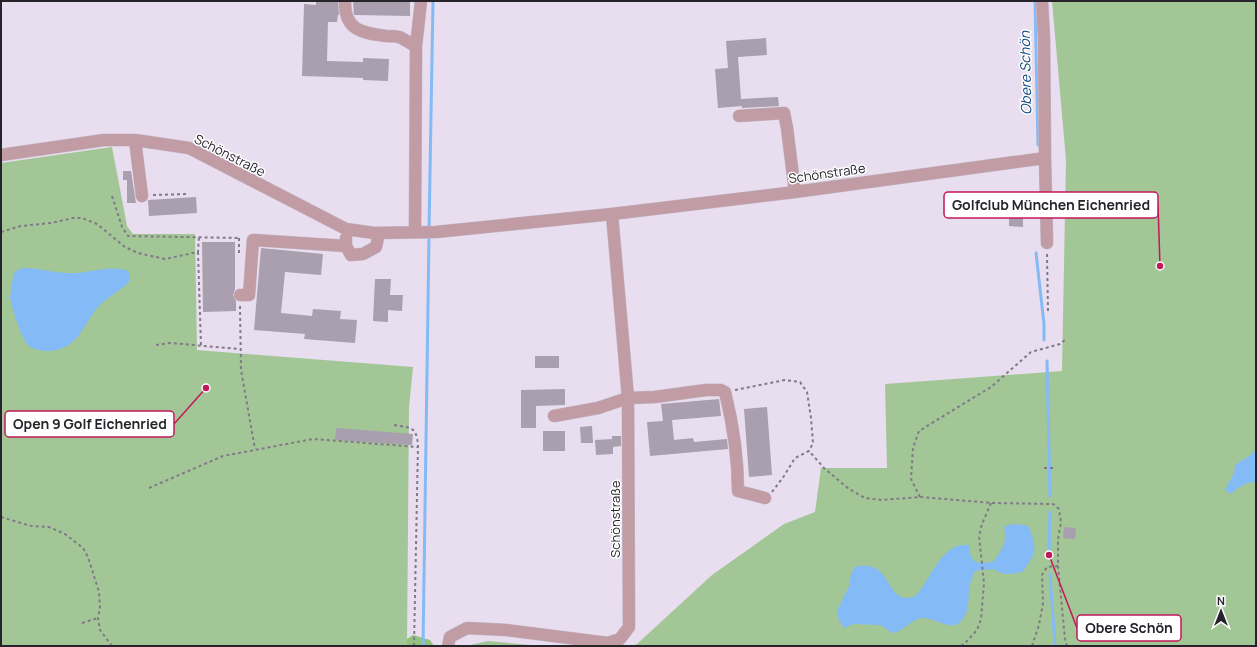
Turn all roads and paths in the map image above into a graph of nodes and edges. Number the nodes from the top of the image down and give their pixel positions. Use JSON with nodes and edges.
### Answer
{"nodes":[{"id":1,"x":345,"y":1,"type":"edge"},
{"id":2,"x":421,"y":1,"type":"edge"},
{"id":3,"x":1042,"y":1,"type":"edge"},
{"id":4,"x":416,"y":46,"type":"junction"},
{"id":5,"x":739,"y":116,"type":"dead end"},
{"id":6,"x":134,"y":140,"type":"junction"},
{"id":7,"x":1,"y":155,"type":"edge"},
{"id":8,"x":1045,"y":158,"type":"junction"},
{"id":9,"x":795,"y":192,"type":"junction"},
{"id":10,"x":188,"y":194,"type":"dead end"},
{"id":11,"x":112,"y":196,"type":"dead end"},
{"id":12,"x":142,"y":196,"type":"joint"},
{"id":13,"x":612,"y":214,"type":"junction"},
{"id":14,"x":346,"y":229,"type":"junction"},
{"id":15,"x":1,"y":232,"type":"edge"},
{"id":16,"x":419,"y":232,"type":"junction"},
{"id":17,"x":379,"y":233,"type":"junction"},
{"id":18,"x":199,"y":237,"type":"junction"},
{"id":19,"x":1047,"y":243,"type":"joint"},
{"id":20,"x":346,"y":246,"type":"junction"},
{"id":21,"x":198,"y":252,"type":"junction"},
{"id":22,"x":240,"y":259,"type":"dead end"},
{"id":23,"x":240,"y":295,"type":"joint"},
{"id":24,"x":1048,"y":312,"type":"dead end"},
{"id":25,"x":1067,"y":338,"type":"dead end"},
{"id":26,"x":156,"y":345,"type":"dead end"},
{"id":27,"x":201,"y":346,"type":"junction"},
{"id":28,"x":240,"y":349,"type":"junction"},
{"id":29,"x":725,"y":392,"type":"junction"},
{"id":30,"x":628,"y":398,"type":"junction"},
{"id":31,"x":554,"y":416,"type":"dead end"},
{"id":32,"x":394,"y":425,"type":"dead end"},
{"id":33,"x":418,"y":447,"type":"junction"},
{"id":34,"x":256,"y":449,"type":"junction"},
{"id":35,"x":809,"y":451,"type":"junction"},
{"id":36,"x":1044,"y":468,"type":"dead end"},
{"id":37,"x":1054,"y":468,"type":"dead end"},
{"id":38,"x":149,"y":488,"type":"dead end"},
{"id":39,"x":920,"y":497,"type":"junction"},
{"id":40,"x":765,"y":498,"type":"joint"},
{"id":41,"x":991,"y":504,"type":"junction"},
{"id":42,"x":1,"y":517,"type":"edge"},
{"id":43,"x":1058,"y":566,"type":"junction"},
{"id":44,"x":98,"y":618,"type":"junction"},
{"id":45,"x":82,"y":623,"type":"dead end"},
{"id":46,"x":112,"y":646,"type":"edge"},
{"id":47,"x":414,"y":646,"type":"edge"},
{"id":48,"x":448,"y":646,"type":"edge"},
{"id":49,"x":961,"y":646,"type":"edge"},
{"id":50,"x":1032,"y":646,"type":"edge"},
{"id":51,"x":1067,"y":646,"type":"edge"}],
"edges":[{"from":1,"to":4,"type":"street"},
{"from":2,"to":4,"type":"street"},
{"from":3,"to":8,"type":"street"},
{"from":4,"to":16,"type":"street"},
{"from":5,"to":9,"type":"street"},
{"from":6,"to":7,"type":"street","name":"Schönstraße"},
{"from":6,"to":12,"type":"street"},
{"from":6,"to":14,"type":"street","name":"Schönstraße"},
{"from":8,"to":9,"type":"street","name":"Schönstraße"},
{"from":8,"to":19,"type":"street"},
{"from":9,"to":13,"type":"street","name":"Schönstraße"},
{"from":10,"to":12,"type":"path"},
{"from":11,"to":18,"type":"path"},
{"from":13,"to":16,"type":"street","name":"Schönstraße"},
{"from":13,"to":30,"type":"street","name":"Schönstraße"},
{"from":14,"to":17,"type":"street","name":"Schönstraße"},
{"from":14,"to":20,"type":"street"},
{"from":15,"to":21,"type":"path"},
{"from":16,"to":17,"type":"street","name":"Schönstraße"},
{"from":17,"to":20,"type":"street"},
{"from":18,"to":21,"type":"path"},
{"from":18,"to":22,"type":"path"},
{"from":19,"to":24,"type":"path"},
{"from":20,"to":23,"type":"street"},
{"from":21,"to":27,"type":"path"},
{"from":23,"to":28,"type":"path"},
{"from":25,"to":39,"type":"path"},
{"from":26,"to":27,"type":"path"},
{"from":27,"to":28,"type":"path"},
{"from":28,"to":34,"type":"path"},
{"from":29,"to":30,"type":"street"},
{"from":29,"to":35,"type":"path"},
{"from":29,"to":40,"type":"street"},
{"from":30,"to":31,"type":"street"},
{"from":30,"to":48,"type":"street","name":"Schönstraße"},
{"from":32,"to":33,"type":"path"},
{"from":33,"to":34,"type":"path"},
{"from":33,"to":47,"type":"path"},
{"from":34,"to":38,"type":"path"},
{"from":35,"to":39,"type":"path"},
{"from":35,"to":40,"type":"path"},
{"from":36,"to":37,"type":"path"},
{"from":39,"to":41,"type":"path"},
{"from":41,"to":43,"type":"path"},
{"from":41,"to":49,"type":"path"},
{"from":42,"to":44,"type":"path"},
{"from":43,"to":50,"type":"path"},
{"from":43,"to":51,"type":"path"},
{"from":44,"to":45,"type":"path"},
{"from":44,"to":46,"type":"path"}]}
